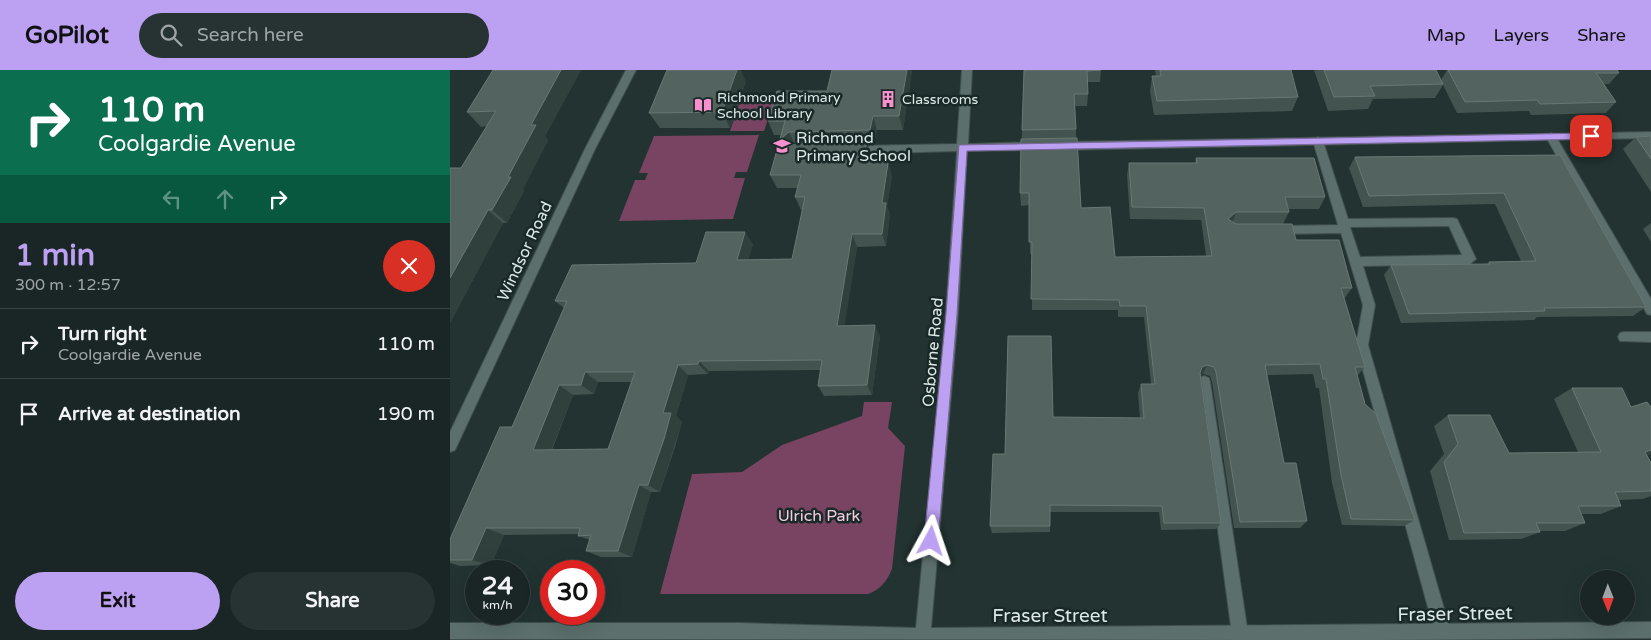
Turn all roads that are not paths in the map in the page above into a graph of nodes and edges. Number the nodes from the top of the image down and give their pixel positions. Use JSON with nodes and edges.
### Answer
{"nodes":[{"id":1,"x":631,"y":70,"type":"edge"},
{"id":2,"x":967,"y":70,"type":"edge"},
{"id":3,"x":1651,"y":135,"type":"edge"},
{"id":4,"x":1551,"y":137,"type":"junction"},
{"id":5,"x":1318,"y":141,"type":"junction"},
{"id":6,"x":962,"y":148,"type":"junction"},
{"id":7,"x":843,"y":150,"type":"edge"},
{"id":8,"x":1344,"y":226,"type":"junction"},
{"id":9,"x":1270,"y":230,"type":"edge"},
{"id":10,"x":1355,"y":262,"type":"junction"},
{"id":11,"x":1651,"y":310,"type":"edge"},
{"id":12,"x":1624,"y":337,"type":"dead end"},
{"id":13,"x":1651,"y":337,"type":"edge"},
{"id":14,"x":1204,"y":382,"type":"edge"},
{"id":15,"x":450,"y":446,"type":"edge"},
{"id":16,"x":1651,"y":630,"type":"edge"},
{"id":17,"x":450,"y":631,"type":"edge"},
{"id":18,"x":1240,"y":634,"type":"junction"},
{"id":19,"x":1443,"y":634,"type":"junction"},
{"id":20,"x":738,"y":636,"type":"edge"},
{"id":21,"x":922,"y":636,"type":"junction"}],
"edges":[{"from":1,"to":15,"type":"street","name":"Windsor Road"},
{"from":2,"to":6,"type":"street","name":"Osborne Road"},
{"from":3,"to":4,"type":"street"},
{"from":4,"to":5,"type":"street"},
{"from":4,"to":11,"type":"street"},
{"from":5,"to":6,"type":"street"},
{"from":5,"to":8,"type":"street"},
{"from":6,"to":7,"type":"street"},
{"from":6,"to":21,"type":"street","name":"Osborne Road"},
{"from":8,"to":9,"type":"street"},
{"from":8,"to":10,"type":"street"},
{"from":8,"to":10,"type":"street"},
{"from":10,"to":19,"type":"street"},
{"from":12,"to":13,"type":"street"},
{"from":14,"to":18,"type":"street"},
{"from":16,"to":19,"type":"street","name":"Fraser Street"},
{"from":17,"to":20,"type":"street","name":"Fraser Street"},
{"from":18,"to":19,"type":"street","name":"Fraser Street"},
{"from":18,"to":21,"type":"street","name":"Fraser Street"},
{"from":20,"to":21,"type":"street","name":"Fraser Street"}]}
